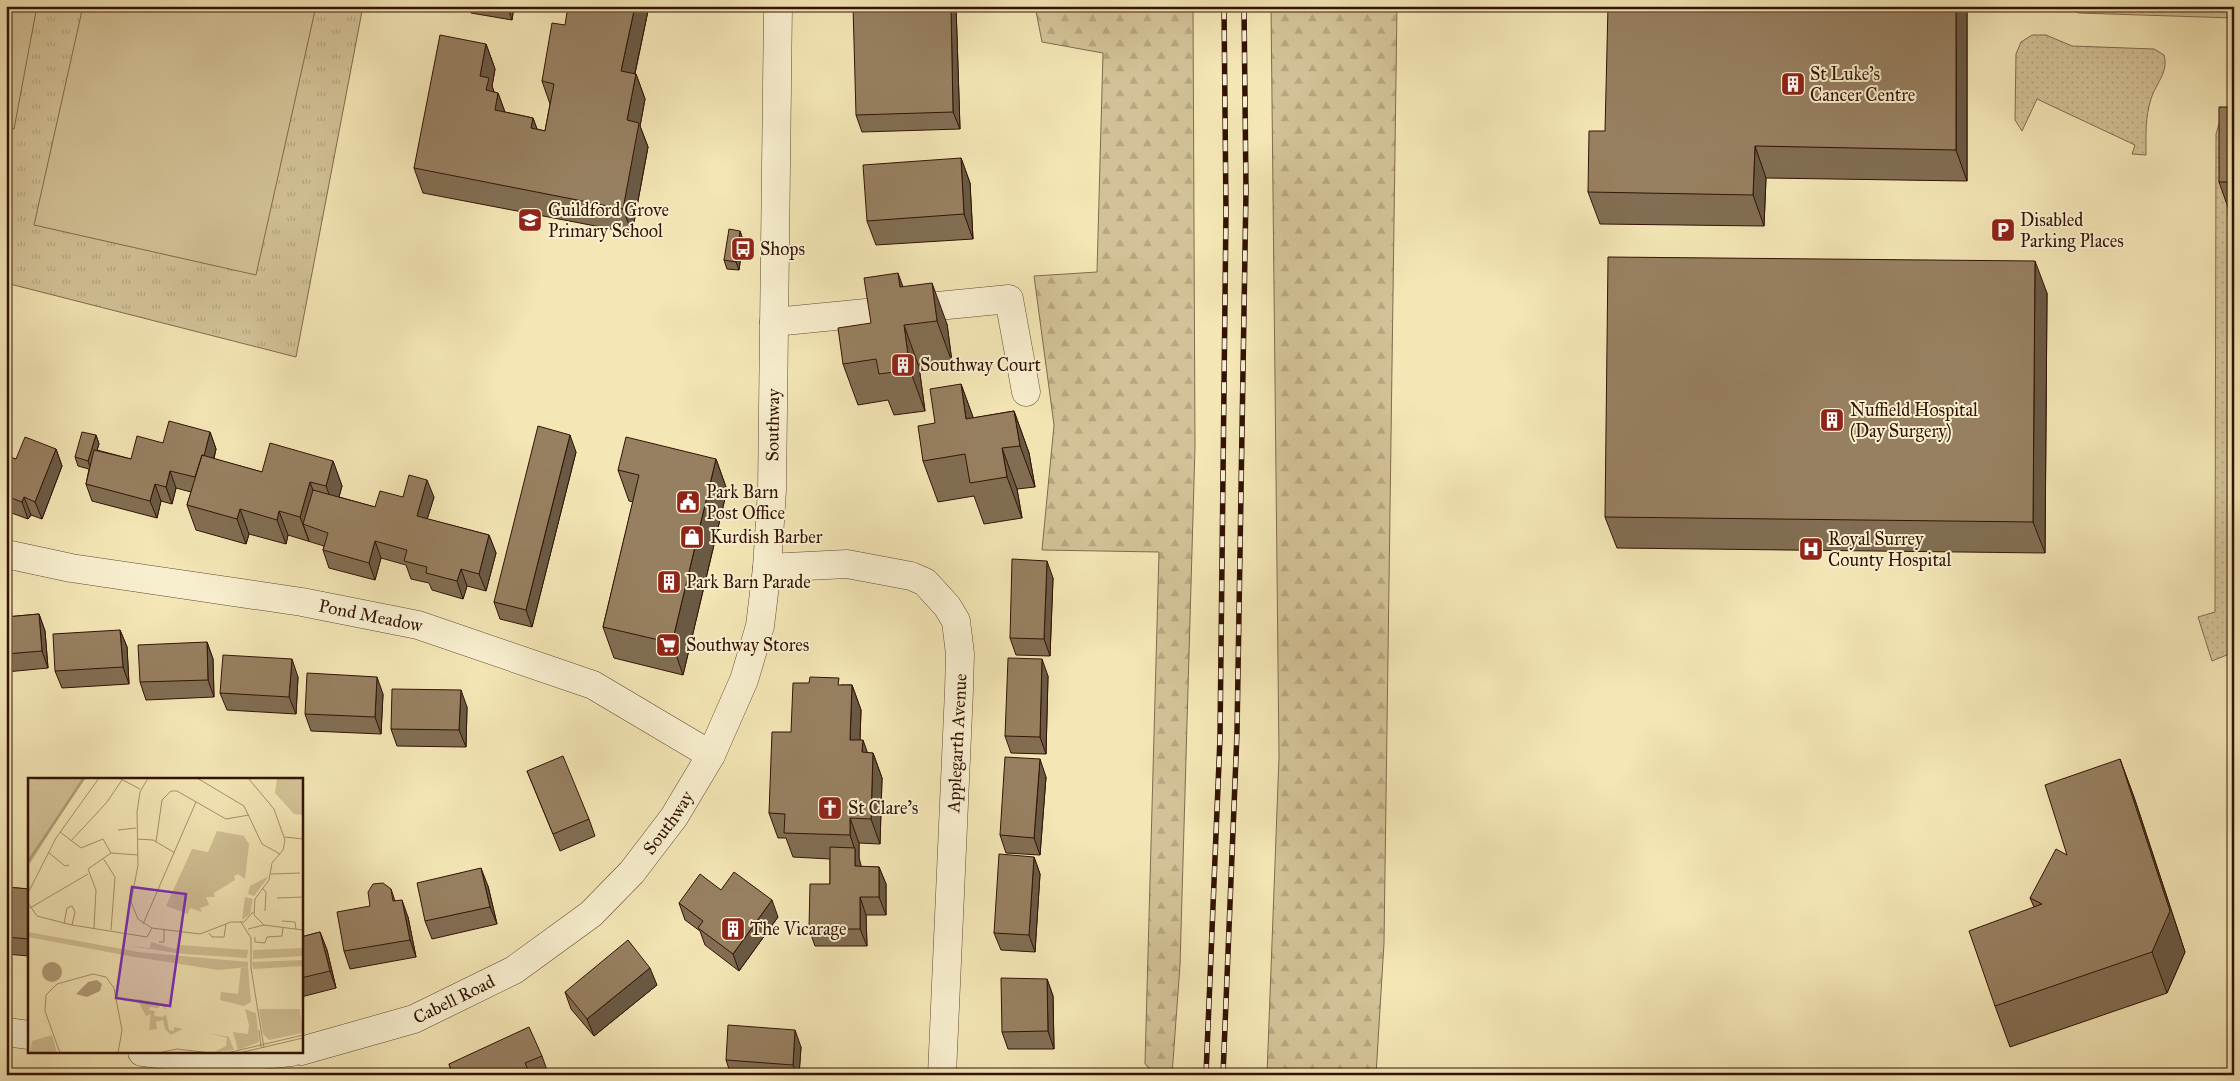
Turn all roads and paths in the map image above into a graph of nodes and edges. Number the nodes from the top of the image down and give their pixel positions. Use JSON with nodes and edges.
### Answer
{"nodes":[{"id":1,"x":778,"y":6,"type":"edge"},
{"id":2,"x":774,"y":322,"type":"junction"},
{"id":3,"x":1026,"y":392,"type":"dead end"},
{"id":4,"x":6,"y":554,"type":"edge"},
{"id":5,"x":767,"y":568,"type":"junction"},
{"id":6,"x":711,"y":755,"type":"junction"},
{"id":7,"x":591,"y":914,"type":"joint"},
{"id":8,"x":6,"y":1032,"type":"edge"},
{"id":9,"x":28,"y":1035,"type":"edge"},
{"id":10,"x":302,"y":1051,"type":"edge"},
{"id":11,"x":154,"y":1054,"type":"edge"},
{"id":12,"x":275,"y":1054,"type":"edge"},
{"id":13,"x":942,"y":1075,"type":"edge"}],
"edges":[{"from":1,"to":2,"type":"street","name":"Southway"},
{"from":2,"to":3,"type":"street"},
{"from":2,"to":5,"type":"street","name":"Southway"},
{"from":4,"to":6,"type":"street","name":"Pond Meadow"},
{"from":5,"to":6,"type":"street","name":"Southway"},
{"from":5,"to":13,"type":"street","name":"Applegarth Avenue"},
{"from":6,"to":7,"type":"street","name":"Southway"},
{"from":7,"to":10,"type":"street","name":"Cabell Road"},
{"from":8,"to":9,"type":"street"},
{"from":11,"to":12,"type":"street"}]}
